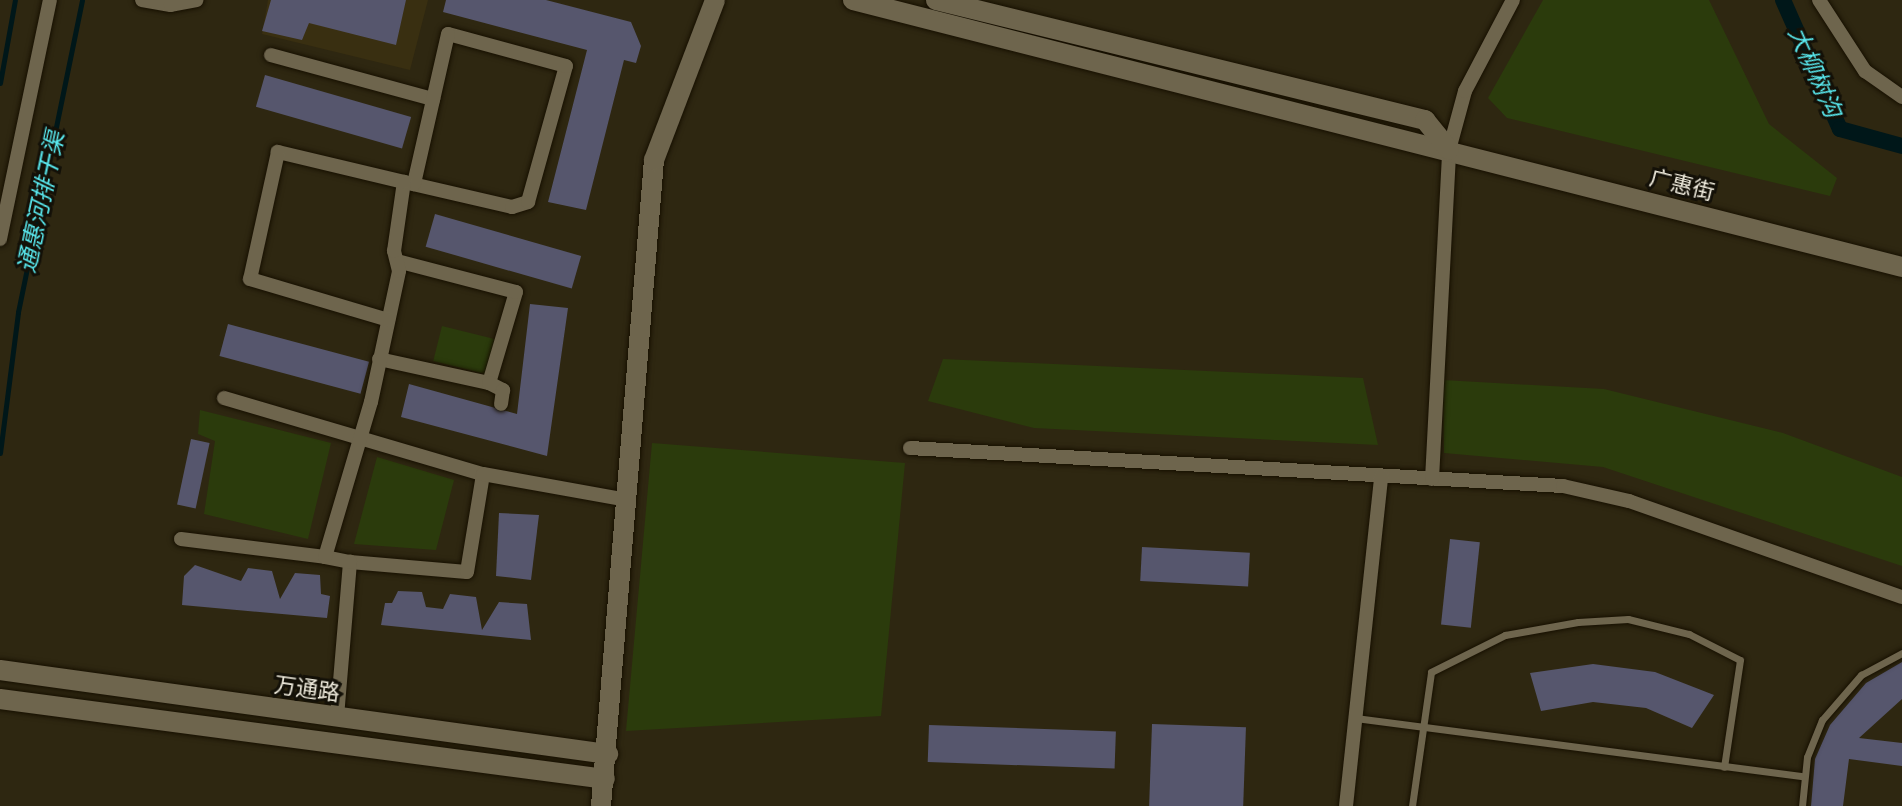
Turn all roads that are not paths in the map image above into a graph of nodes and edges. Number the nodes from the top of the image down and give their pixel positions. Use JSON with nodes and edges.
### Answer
{"nodes":[{"id":1,"x":50,"y":0,"type":"edge"},
{"id":2,"x":142,"y":0,"type":"edge"},
{"id":3,"x":197,"y":0,"type":"edge"},
{"id":4,"x":715,"y":0,"type":"edge"},
{"id":5,"x":853,"y":0,"type":"edge"},
{"id":6,"x":936,"y":0,"type":"edge"},
{"id":7,"x":1513,"y":0,"type":"edge"},
{"id":8,"x":1819,"y":0,"type":"edge"},
{"id":9,"x":271,"y":55,"type":"dead end"},
{"id":10,"x":1902,"y":97,"type":"edge"},
{"id":11,"x":433,"y":99,"type":"junction"},
{"id":12,"x":1449,"y":150,"type":"junction"},
{"id":13,"x":409,"y":183,"type":"junction"},
{"id":14,"x":0,"y":239,"type":"edge"},
{"id":15,"x":397,"y":261,"type":"junction"},
{"id":16,"x":1902,"y":267,"type":"edge"},
{"id":17,"x":388,"y":320,"type":"junction"},
{"id":18,"x":379,"y":359,"type":"junction"},
{"id":19,"x":489,"y":383,"type":"junction"},
{"id":20,"x":224,"y":398,"type":"dead end"},
{"id":21,"x":501,"y":404,"type":"dead end"},
{"id":22,"x":357,"y":437,"type":"junction"},
{"id":23,"x":910,"y":448,"type":"dead end"},
{"id":24,"x":483,"y":474,"type":"junction"},
{"id":25,"x":1381,"y":476,"type":"junction"},
{"id":26,"x":1432,"y":479,"type":"junction"},
{"id":27,"x":627,"y":500,"type":"junction"},
{"id":28,"x":181,"y":539,"type":"dead end"},
{"id":29,"x":325,"y":557,"type":"junction"},
{"id":30,"x":350,"y":562,"type":"junction"},
{"id":31,"x":1902,"y":597,"type":"edge"},
{"id":32,"x":1902,"y":653,"type":"edge"},
{"id":33,"x":0,"y":670,"type":"edge"},
{"id":34,"x":0,"y":699,"type":"edge"},
{"id":35,"x":337,"y":717,"type":"junction"},
{"id":36,"x":1355,"y":718,"type":"junction"},
{"id":37,"x":1420,"y":727,"type":"junction"},
{"id":38,"x":608,"y":754,"type":"junction"},
{"id":39,"x":1724,"y":767,"type":"junction"},
{"id":40,"x":1803,"y":776,"type":"junction"},
{"id":41,"x":605,"y":779,"type":"junction"},
{"id":42,"x":601,"y":806,"type":"edge"},
{"id":43,"x":1346,"y":806,"type":"edge"},
{"id":44,"x":1412,"y":806,"type":"edge"},
{"id":45,"x":1802,"y":806,"type":"edge"}],
"edges":[{"from":1,"to":14,"type":"street"},
{"from":2,"to":3,"type":"street"},
{"from":4,"to":27,"type":"street"},
{"from":5,"to":12,"type":"street","name":"广惠街"},
{"from":6,"to":12,"type":"street"},
{"from":7,"to":12,"type":"street"},
{"from":8,"to":10,"type":"street"},
{"from":9,"to":11,"type":"street"},
{"from":11,"to":13,"type":"street"},
{"from":11,"to":13,"type":"street"},
{"from":12,"to":16,"type":"street","name":"广惠街"},
{"from":12,"to":26,"type":"street"},
{"from":13,"to":15,"type":"street"},
{"from":13,"to":17,"type":"street"},
{"from":15,"to":17,"type":"street"},
{"from":15,"to":19,"type":"street"},
{"from":17,"to":18,"type":"street"},
{"from":18,"to":19,"type":"street"},
{"from":18,"to":22,"type":"street"},
{"from":19,"to":21,"type":"street"},
{"from":20,"to":22,"type":"street"},
{"from":22,"to":24,"type":"street"},
{"from":22,"to":29,"type":"street"},
{"from":23,"to":25,"type":"street"},
{"from":24,"to":27,"type":"street"},
{"from":24,"to":30,"type":"street"},
{"from":25,"to":26,"type":"street"},
{"from":25,"to":36,"type":"street"},
{"from":26,"to":31,"type":"street"},
{"from":27,"to":38,"type":"street"},
{"from":28,"to":29,"type":"street"},
{"from":29,"to":30,"type":"street"},
{"from":30,"to":35,"type":"street"},
{"from":32,"to":40,"type":"lane"},
{"from":33,"to":35,"type":"street","name":"万通路"},
{"from":34,"to":41,"type":"street"},
{"from":35,"to":38,"type":"street","name":"万通路"},
{"from":36,"to":37,"type":"lane"},
{"from":36,"to":43,"type":"street"},
{"from":37,"to":39,"type":"lane"},
{"from":37,"to":39,"type":"lane"},
{"from":37,"to":44,"type":"lane"},
{"from":38,"to":41,"type":"street"},
{"from":39,"to":40,"type":"lane"},
{"from":40,"to":45,"type":"lane"},
{"from":41,"to":42,"type":"street"}]}
